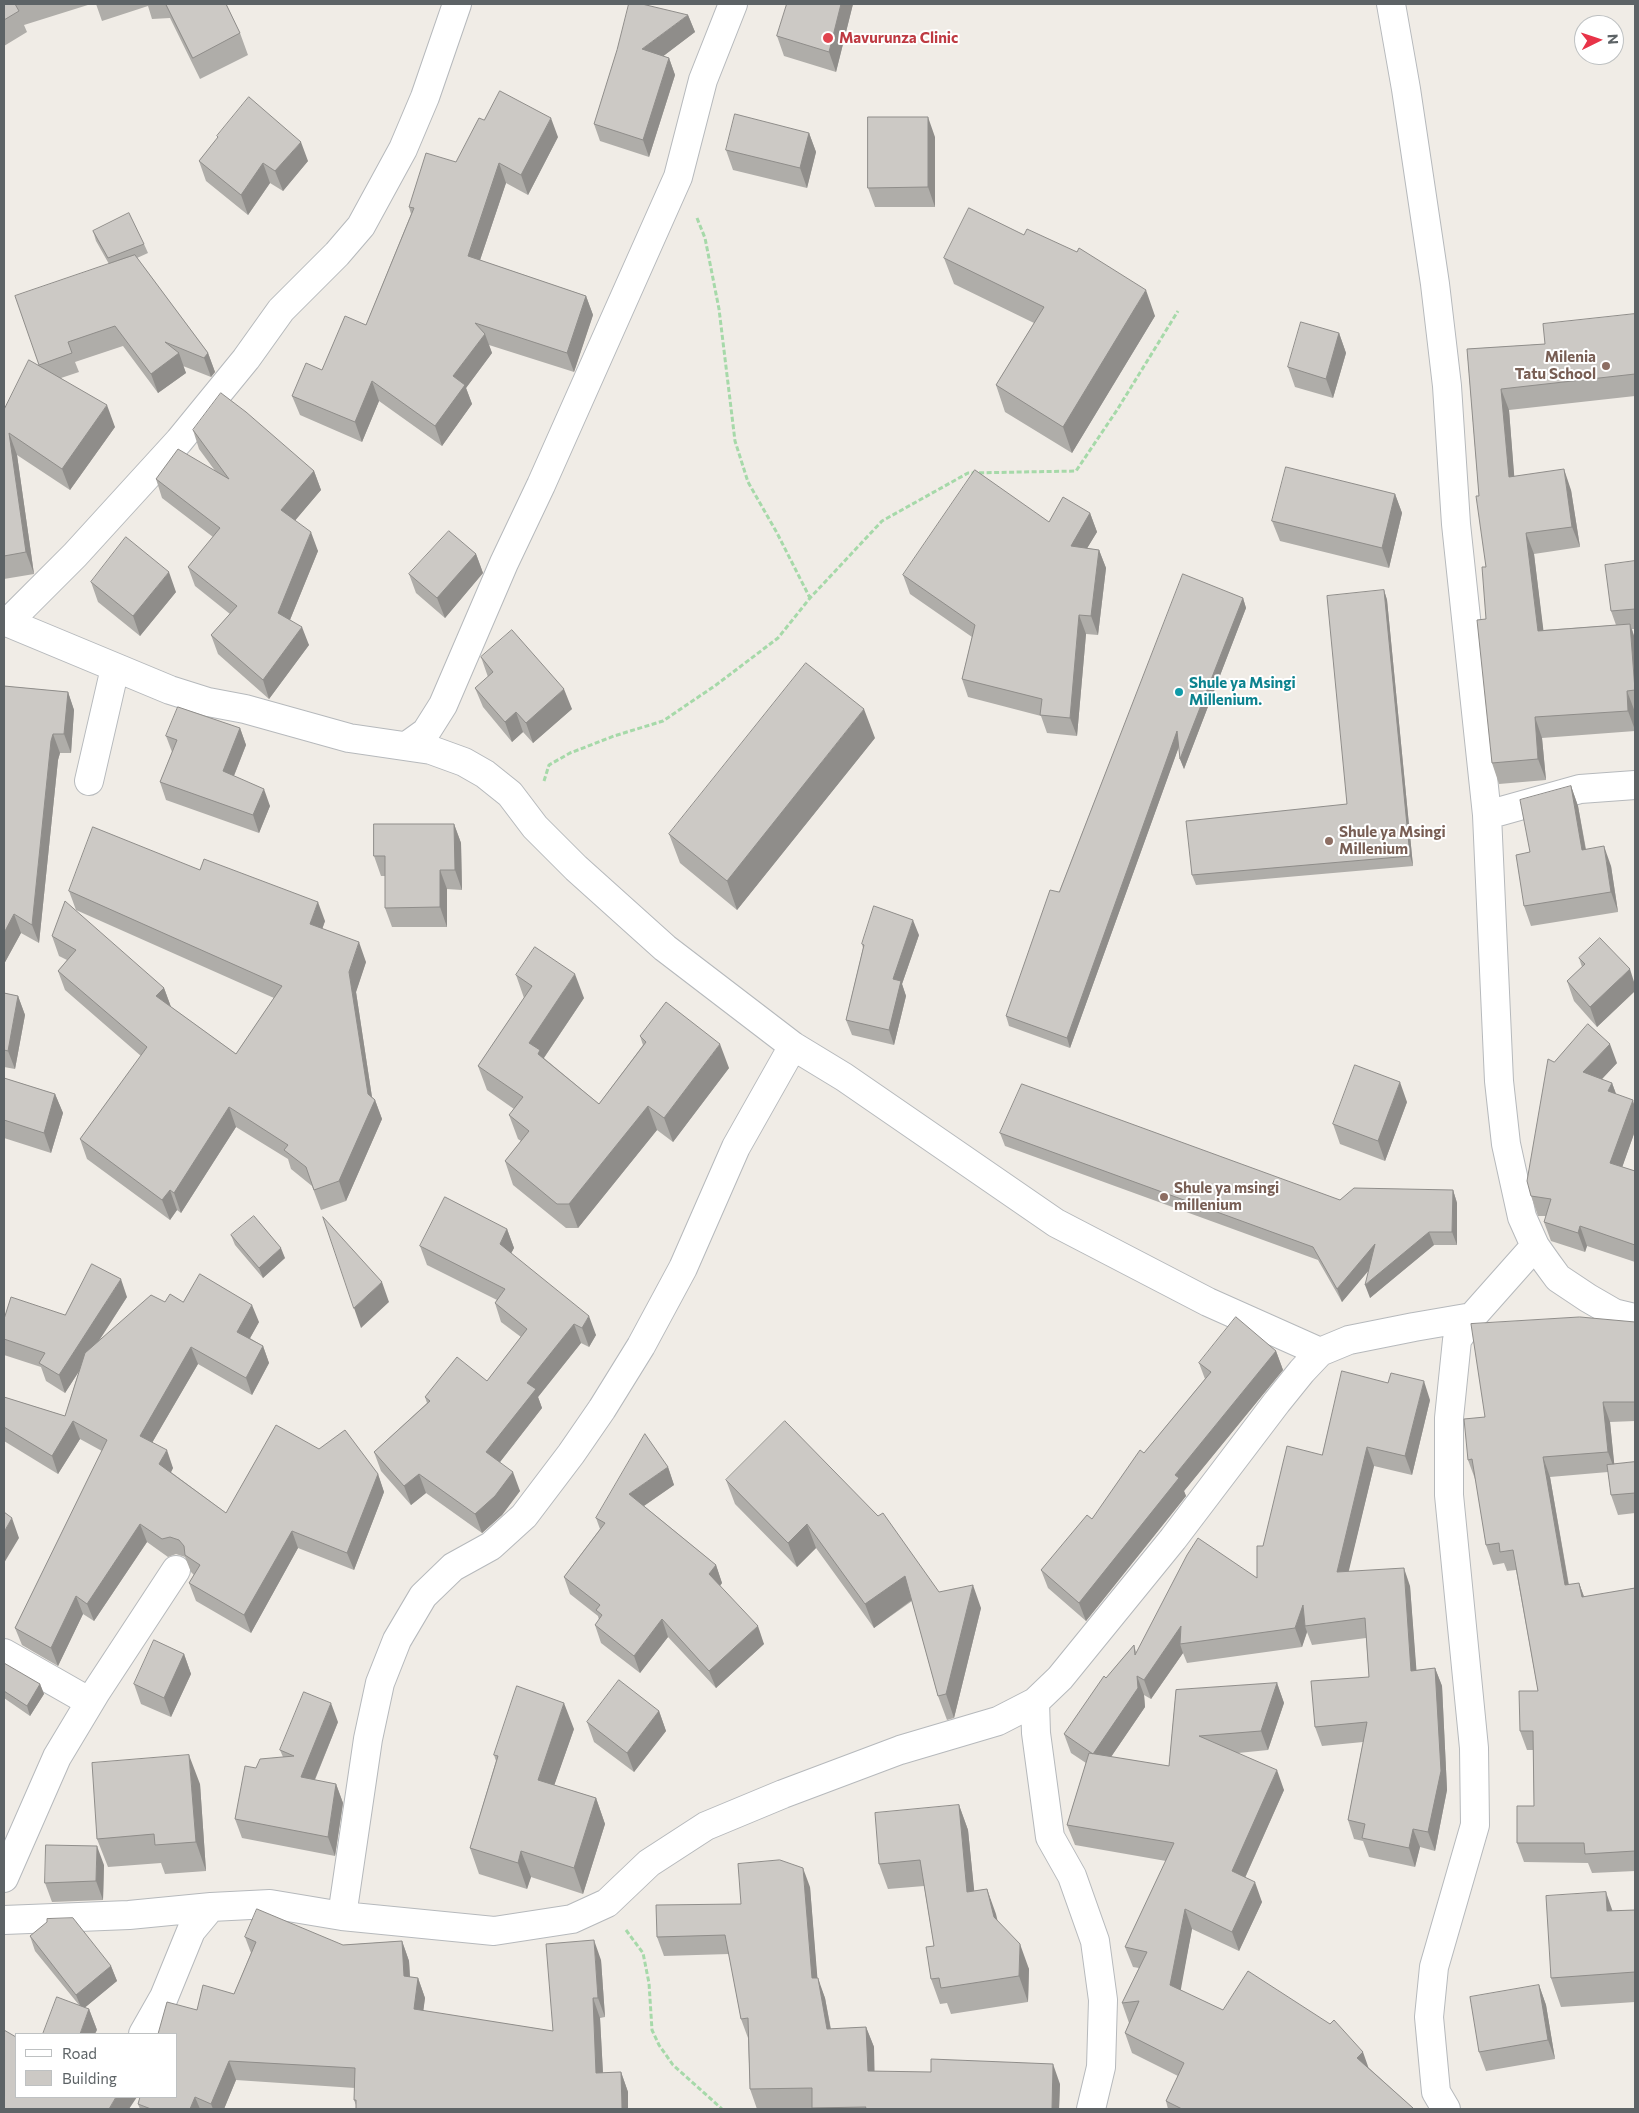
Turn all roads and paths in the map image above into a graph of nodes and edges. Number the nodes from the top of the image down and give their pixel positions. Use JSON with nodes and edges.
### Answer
{"nodes":[{"id":1,"x":457,"y":4,"type":"edge"},
{"id":2,"x":733,"y":4,"type":"edge"},
{"id":3,"x":1390,"y":4,"type":"edge"},
{"id":4,"x":678,"y":177,"type":"junction"},
{"id":5,"x":1178,"y":311,"type":"dead end"},
{"id":6,"x":810,"y":598,"type":"junction"},
{"id":7,"x":6,"y":621,"type":"edge"},
{"id":8,"x":115,"y":668,"type":"junction"},
{"id":9,"x":408,"y":746,"type":"junction"},
{"id":10,"x":89,"y":781,"type":"dead end"},
{"id":11,"x":1635,"y":785,"type":"edge"},
{"id":12,"x":1487,"y":815,"type":"junction"},
{"id":13,"x":535,"y":827,"type":"junction"},
{"id":14,"x":793,"y":1046,"type":"junction"},
{"id":15,"x":1535,"y":1246,"type":"junction"},
{"id":16,"x":1472,"y":1317,"type":"junction"},
{"id":17,"x":1635,"y":1318,"type":"edge"},
{"id":18,"x":1320,"y":1352,"type":"junction"},
{"id":19,"x":176,"y":1570,"type":"dead end"},
{"id":20,"x":4,"y":1653,"type":"edge"},
{"id":21,"x":90,"y":1702,"type":"junction"},
{"id":22,"x":1035,"y":1702,"type":"junction"},
{"id":23,"x":4,"y":1878,"type":"edge"},
{"id":24,"x":608,"y":1903,"type":"junction"},
{"id":25,"x":211,"y":1907,"type":"junction"},
{"id":26,"x":342,"y":1916,"type":"junction"},
{"id":27,"x":4,"y":1920,"type":"edge"},
{"id":28,"x":144,"y":2033,"type":"edge"},
{"id":29,"x":722,"y":2109,"type":"edge"},
{"id":30,"x":1091,"y":2109,"type":"edge"},
{"id":31,"x":1446,"y":2109,"type":"edge"}],
"edges":[{"from":1,"to":7,"type":"street"},
{"from":2,"to":4,"type":"street"},
{"from":3,"to":12,"type":"street"},
{"from":4,"to":6,"type":"path"},
{"from":4,"to":9,"type":"street"},
{"from":5,"to":6,"type":"path"},
{"from":6,"to":13,"type":"path"},
{"from":7,"to":8,"type":"street"},
{"from":8,"to":9,"type":"street"},
{"from":8,"to":10,"type":"street"},
{"from":9,"to":13,"type":"street"},
{"from":11,"to":12,"type":"street"},
{"from":12,"to":15,"type":"street"},
{"from":13,"to":14,"type":"street"},
{"from":14,"to":18,"type":"street"},
{"from":14,"to":26,"type":"street"},
{"from":15,"to":16,"type":"street"},
{"from":15,"to":17,"type":"street"},
{"from":16,"to":18,"type":"street"},
{"from":16,"to":31,"type":"street"},
{"from":18,"to":22,"type":"street"},
{"from":19,"to":21,"type":"street"},
{"from":20,"to":21,"type":"street"},
{"from":21,"to":23,"type":"street"},
{"from":22,"to":24,"type":"street"},
{"from":22,"to":30,"type":"street"},
{"from":24,"to":26,"type":"street"},
{"from":24,"to":29,"type":"path"},
{"from":25,"to":26,"type":"street"},
{"from":25,"to":27,"type":"street"},
{"from":25,"to":28,"type":"street"}]}
